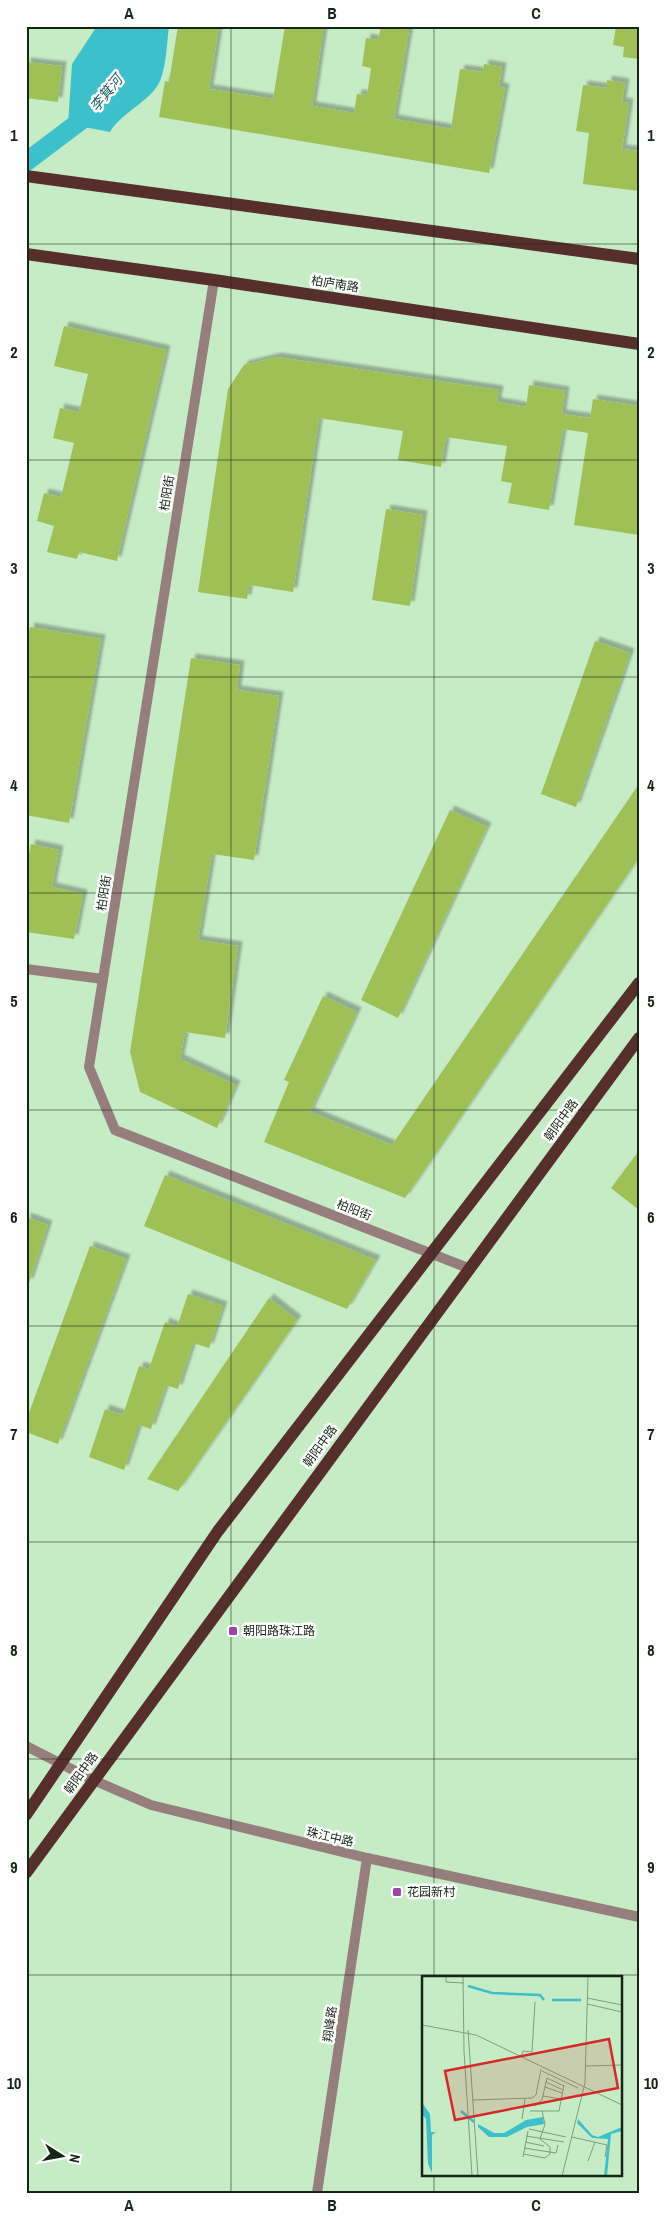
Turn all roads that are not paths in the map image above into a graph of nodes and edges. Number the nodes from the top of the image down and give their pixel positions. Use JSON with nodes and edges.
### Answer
{"nodes":[{"id":1,"x":26,"y":176,"type":"edge"},
{"id":2,"x":26,"y":254,"type":"edge"},
{"id":3,"x":639,"y":259,"type":"edge"},
{"id":4,"x":214,"y":280,"type":"junction"},
{"id":5,"x":639,"y":344,"type":"edge"},
{"id":6,"x":26,"y":969,"type":"edge"},
{"id":7,"x":102,"y":979,"type":"junction"},
{"id":8,"x":639,"y":983,"type":"edge"},
{"id":9,"x":639,"y":1038,"type":"edge"},
{"id":10,"x":430,"y":1254,"type":"junction"},
{"id":11,"x":468,"y":1268,"type":"junction"},
{"id":12,"x":26,"y":1746,"type":"edge"},
{"id":13,"x":62,"y":1764,"type":"junction"},
{"id":14,"x":93,"y":1780,"type":"junction"},
{"id":15,"x":26,"y":1815,"type":"edge"},
{"id":16,"x":367,"y":1858,"type":"junction"},
{"id":17,"x":26,"y":1873,"type":"edge"},
{"id":18,"x":639,"y":1917,"type":"edge"},
{"id":19,"x":317,"y":2193,"type":"edge"}],
"edges":[{"from":1,"to":3,"type":"main road"},
{"from":2,"to":4,"type":"main road","name":"柏庐南路"},
{"from":4,"to":5,"type":"main road","name":"柏庐南路"},
{"from":4,"to":7,"type":"street","name":"柏阳街"},
{"from":6,"to":7,"type":"street"},
{"from":7,"to":10,"type":"street","name":"柏阳街"},
{"from":8,"to":10,"type":"main road","name":"朝阳中路"},
{"from":9,"to":11,"type":"main road","name":"朝阳中路"},
{"from":10,"to":11,"type":"street","name":"柏阳街"},
{"from":10,"to":13,"type":"main road","name":"朝阳中路"},
{"from":11,"to":14,"type":"main road","name":"朝阳中路"},
{"from":12,"to":13,"type":"street","name":"珠江中路"},
{"from":13,"to":14,"type":"street","name":"珠江中路"},
{"from":13,"to":15,"type":"main road","name":"朝阳中路"},
{"from":14,"to":16,"type":"street","name":"珠江中路"},
{"from":14,"to":17,"type":"main road","name":"朝阳中路"},
{"from":16,"to":18,"type":"street","name":"珠江中路"},
{"from":16,"to":19,"type":"street","name":"翔峰路"}]}
